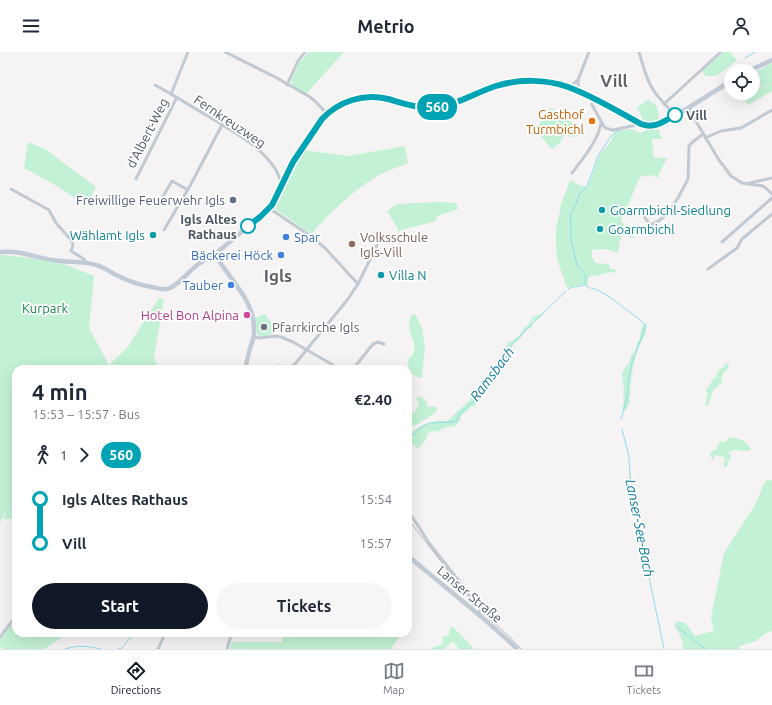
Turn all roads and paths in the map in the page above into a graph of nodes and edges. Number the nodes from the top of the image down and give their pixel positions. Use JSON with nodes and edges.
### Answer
{"nodes":[{"id":1,"x":188,"y":52,"type":"edge"},
{"id":2,"x":225,"y":52,"type":"edge"},
{"id":3,"x":305,"y":52,"type":"edge"},
{"id":4,"x":588,"y":52,"type":"edge"},
{"id":5,"x":639,"y":52,"type":"edge"},
{"id":6,"x":721,"y":52,"type":"edge"},
{"id":7,"x":772,"y":60,"type":"edge"},
{"id":8,"x":760,"y":66,"type":"edge"},
{"id":9,"x":578,"y":80,"type":"junction"},
{"id":10,"x":287,"y":84,"type":"junction"},
{"id":11,"x":155,"y":85,"type":"dead end"},
{"id":12,"x":724,"y":85,"type":"edge"},
{"id":13,"x":567,"y":86,"type":"junction"},
{"id":14,"x":580,"y":92,"type":"junction"},
{"id":15,"x":171,"y":94,"type":"junction"},
{"id":16,"x":177,"y":97,"type":"junction"},
{"id":17,"x":592,"y":98,"type":"junction"},
{"id":18,"x":664,"y":104,"type":"junction"},
{"id":19,"x":688,"y":108,"type":"junction"},
{"id":20,"x":772,"y":110,"type":"edge"},
{"id":21,"x":327,"y":114,"type":"junction"},
{"id":22,"x":675,"y":115,"type":"junction"},
{"id":23,"x":600,"y":120,"type":"junction"},
{"id":24,"x":641,"y":124,"type":"junction"},
{"id":25,"x":222,"y":125,"type":"junction"},
{"id":26,"x":704,"y":136,"type":"junction"},
{"id":27,"x":572,"y":173,"type":"dead end"},
{"id":28,"x":772,"y":178,"type":"edge"},
{"id":29,"x":136,"y":179,"type":"dead end"},
{"id":30,"x":746,"y":184,"type":"junction"},
{"id":31,"x":282,"y":185,"type":"junction"},
{"id":32,"x":12,"y":189,"type":"dead end"},
{"id":33,"x":188,"y":190,"type":"junction"},
{"id":34,"x":772,"y":194,"type":"edge"},
{"id":35,"x":772,"y":198,"type":"edge"},
{"id":36,"x":158,"y":205,"type":"dead end"},
{"id":37,"x":269,"y":208,"type":"junction"},
{"id":38,"x":641,"y":209,"type":"dead end"},
{"id":39,"x":772,"y":214,"type":"edge"},
{"id":40,"x":164,"y":230,"type":"dead end"},
{"id":41,"x":722,"y":242,"type":"dead end"},
{"id":42,"x":377,"y":245,"type":"dead end"},
{"id":43,"x":0,"y":252,"type":"edge"},
{"id":44,"x":215,"y":254,"type":"junction"},
{"id":45,"x":85,"y":262,"type":"junction"},
{"id":46,"x":708,"y":269,"type":"dead end"},
{"id":47,"x":358,"y":284,"type":"junction"},
{"id":48,"x":254,"y":337,"type":"junction"},
{"id":49,"x":384,"y":344,"type":"dead end"},
{"id":50,"x":306,"y":350,"type":"junction"},
{"id":51,"x":246,"y":365,"type":"edge"},
{"id":52,"x":294,"y":365,"type":"edge"},
{"id":53,"x":333,"y":365,"type":"edge"},
{"id":54,"x":356,"y":365,"type":"edge"},
{"id":55,"x":412,"y":516,"type":"edge"},
{"id":56,"x":412,"y":559,"type":"edge"},
{"id":57,"x":478,"y":614,"type":"junction"},
{"id":58,"x":12,"y":622,"type":"edge"},
{"id":59,"x":163,"y":637,"type":"edge"},
{"id":60,"x":231,"y":637,"type":"edge"},
{"id":61,"x":0,"y":638,"type":"edge"},
{"id":62,"x":158,"y":649,"type":"edge"},
{"id":63,"x":228,"y":649,"type":"edge"},
{"id":64,"x":516,"y":649,"type":"edge"}],
"edges":[{"from":1,"to":15,"type":"street"},
{"from":2,"to":10,"type":"street"},
{"from":3,"to":10,"type":"street"},
{"from":4,"to":9,"type":"street"},
{"from":5,"to":18,"type":"street"},
{"from":6,"to":18,"type":"street"},
{"from":7,"to":8,"type":"main road"},
{"from":9,"to":13,"type":"street"},
{"from":9,"to":14,"type":"street"},
{"from":10,"to":21,"type":"street"},
{"from":11,"to":15,"type":"street","name":"Fernkreuzweg"},
{"from":12,"to":19,"type":"main road"},
{"from":13,"to":14,"type":"main road"},
{"from":13,"to":21,"type":"main road"},
{"from":14,"to":17,"type":"main road"},
{"from":15,"to":16,"type":"street","name":"Fernkreuzweg"},
{"from":16,"to":25,"type":"street","name":"Fernkreuzweg"},
{"from":16,"to":29,"type":"street","name":"d'Albert-Weg"},
{"from":17,"to":23,"type":"street"},
{"from":17,"to":24,"type":"main road"},
{"from":18,"to":22,"type":"street"},
{"from":19,"to":22,"type":"main road"},
{"from":19,"to":26,"type":"street"},
{"from":20,"to":26,"type":"street"},
{"from":21,"to":31,"type":"main road"},
{"from":22,"to":24,"type":"main road"},
{"from":23,"to":24,"type":"street"},
{"from":23,"to":27,"type":"street"},
{"from":25,"to":31,"type":"street","name":"Fernkreuzweg"},
{"from":25,"to":33,"type":"street"},
{"from":26,"to":30,"type":"street"},
{"from":26,"to":38,"type":"street"},
{"from":28,"to":30,"type":"street"},
{"from":30,"to":34,"type":"street"},
{"from":31,"to":37,"type":"main road"},
{"from":32,"to":45,"type":"street"},
{"from":33,"to":36,"type":"street"},
{"from":33,"to":40,"type":"street"},
{"from":35,"to":41,"type":"street"},
{"from":37,"to":44,"type":"main road"},
{"from":37,"to":47,"type":"street"},
{"from":39,"to":46,"type":"street"},
{"from":42,"to":47,"type":"street"},
{"from":43,"to":45,"type":"main road"},
{"from":44,"to":45,"type":"main road"},
{"from":44,"to":48,"type":"main road"},
{"from":47,"to":50,"type":"street"},
{"from":48,"to":50,"type":"street"},
{"from":48,"to":51,"type":"main road"},
{"from":49,"to":54,"type":"street"},
{"from":50,"to":52,"type":"street"},
{"from":50,"to":53,"type":"street"},
{"from":55,"to":57,"type":"street"},
{"from":56,"to":57,"type":"main road","name":"Lanser Straße"},
{"from":57,"to":64,"type":"main road","name":"Lanser Straße"},
{"from":58,"to":61,"type":"street"},
{"from":59,"to":62,"type":"street"},
{"from":60,"to":63,"type":"street"}]}
